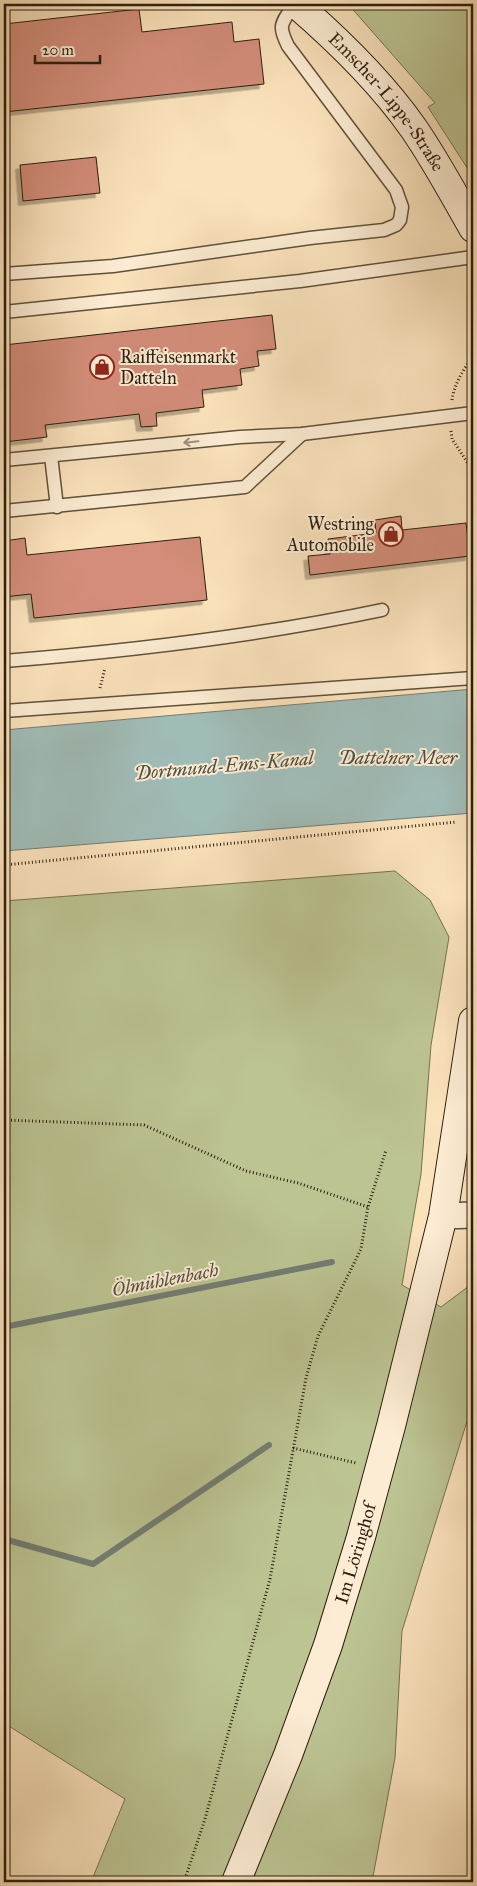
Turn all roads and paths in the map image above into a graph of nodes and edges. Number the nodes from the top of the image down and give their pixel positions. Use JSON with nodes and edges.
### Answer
{"nodes":[{"id":1,"x":294,"y":4,"type":"edge"},
{"id":2,"x":468,"y":220,"type":"edge"},
{"id":3,"x":473,"y":242,"type":"edge"},
{"id":4,"x":473,"y":257,"type":"edge"},
{"id":5,"x":4,"y":274,"type":"edge"},
{"id":6,"x":4,"y":312,"type":"edge"},
{"id":7,"x":473,"y":413,"type":"edge"},
{"id":8,"x":302,"y":434,"type":"junction"},
{"id":9,"x":51,"y":456,"type":"junction"},
{"id":10,"x":4,"y":460,"type":"edge"},
{"id":11,"x":57,"y":507,"type":"junction"},
{"id":12,"x":4,"y":511,"type":"edge"},
{"id":13,"x":382,"y":610,"type":"dead end"},
{"id":14,"x":110,"y":652,"type":"junction"},
{"id":15,"x":4,"y":661,"type":"edge"},
{"id":16,"x":473,"y":678,"type":"edge"},
{"id":17,"x":94,"y":706,"type":"junction"},
{"id":18,"x":4,"y":711,"type":"edge"},
{"id":19,"x":456,"y":822,"type":"dead end"},
{"id":20,"x":4,"y":865,"type":"edge"},
{"id":21,"x":473,"y":1021,"type":"edge"},
{"id":22,"x":4,"y":1120,"type":"edge"},
{"id":23,"x":386,"y":1150,"type":"dead end"},
{"id":24,"x":368,"y":1207,"type":"junction"},
{"id":25,"x":473,"y":1215,"type":"edge"},
{"id":26,"x":443,"y":1216,"type":"junction"},
{"id":27,"x":293,"y":1448,"type":"junction"},
{"id":28,"x":380,"y":1468,"type":"junction"},
{"id":29,"x":184,"y":1882,"type":"edge"},
{"id":30,"x":236,"y":1882,"type":"edge"}],
"edges":[{"from":1,"to":2,"type":"street","name":"Emscher-Lippe-Straße"},
{"from":1,"to":5,"type":"lane"},
{"from":2,"to":3,"type":"street","name":"Emscher-Lippe-Straße"},
{"from":4,"to":6,"type":"lane"},
{"from":7,"to":8,"type":"lane"},
{"from":8,"to":9,"type":"lane","one_way":true},
{"from":8,"to":11,"type":"lane"},
{"from":9,"to":10,"type":"lane"},
{"from":9,"to":11,"type":"lane"},
{"from":11,"to":12,"type":"lane"},
{"from":13,"to":14,"type":"lane"},
{"from":14,"to":15,"type":"lane"},
{"from":14,"to":17,"type":"path"},
{"from":16,"to":17,"type":"lane"},
{"from":17,"to":18,"type":"lane"},
{"from":19,"to":20,"type":"path"},
{"from":21,"to":26,"type":"street","name":"Im Löringhof"},
{"from":22,"to":24,"type":"path"},
{"from":23,"to":24,"type":"path"},
{"from":24,"to":27,"type":"path"},
{"from":25,"to":26,"type":"street"},
{"from":26,"to":28,"type":"street","name":"Im Löringhof"},
{"from":27,"to":28,"type":"path"},
{"from":27,"to":29,"type":"path"},
{"from":28,"to":30,"type":"street","name":"Im Löringhof"}]}
